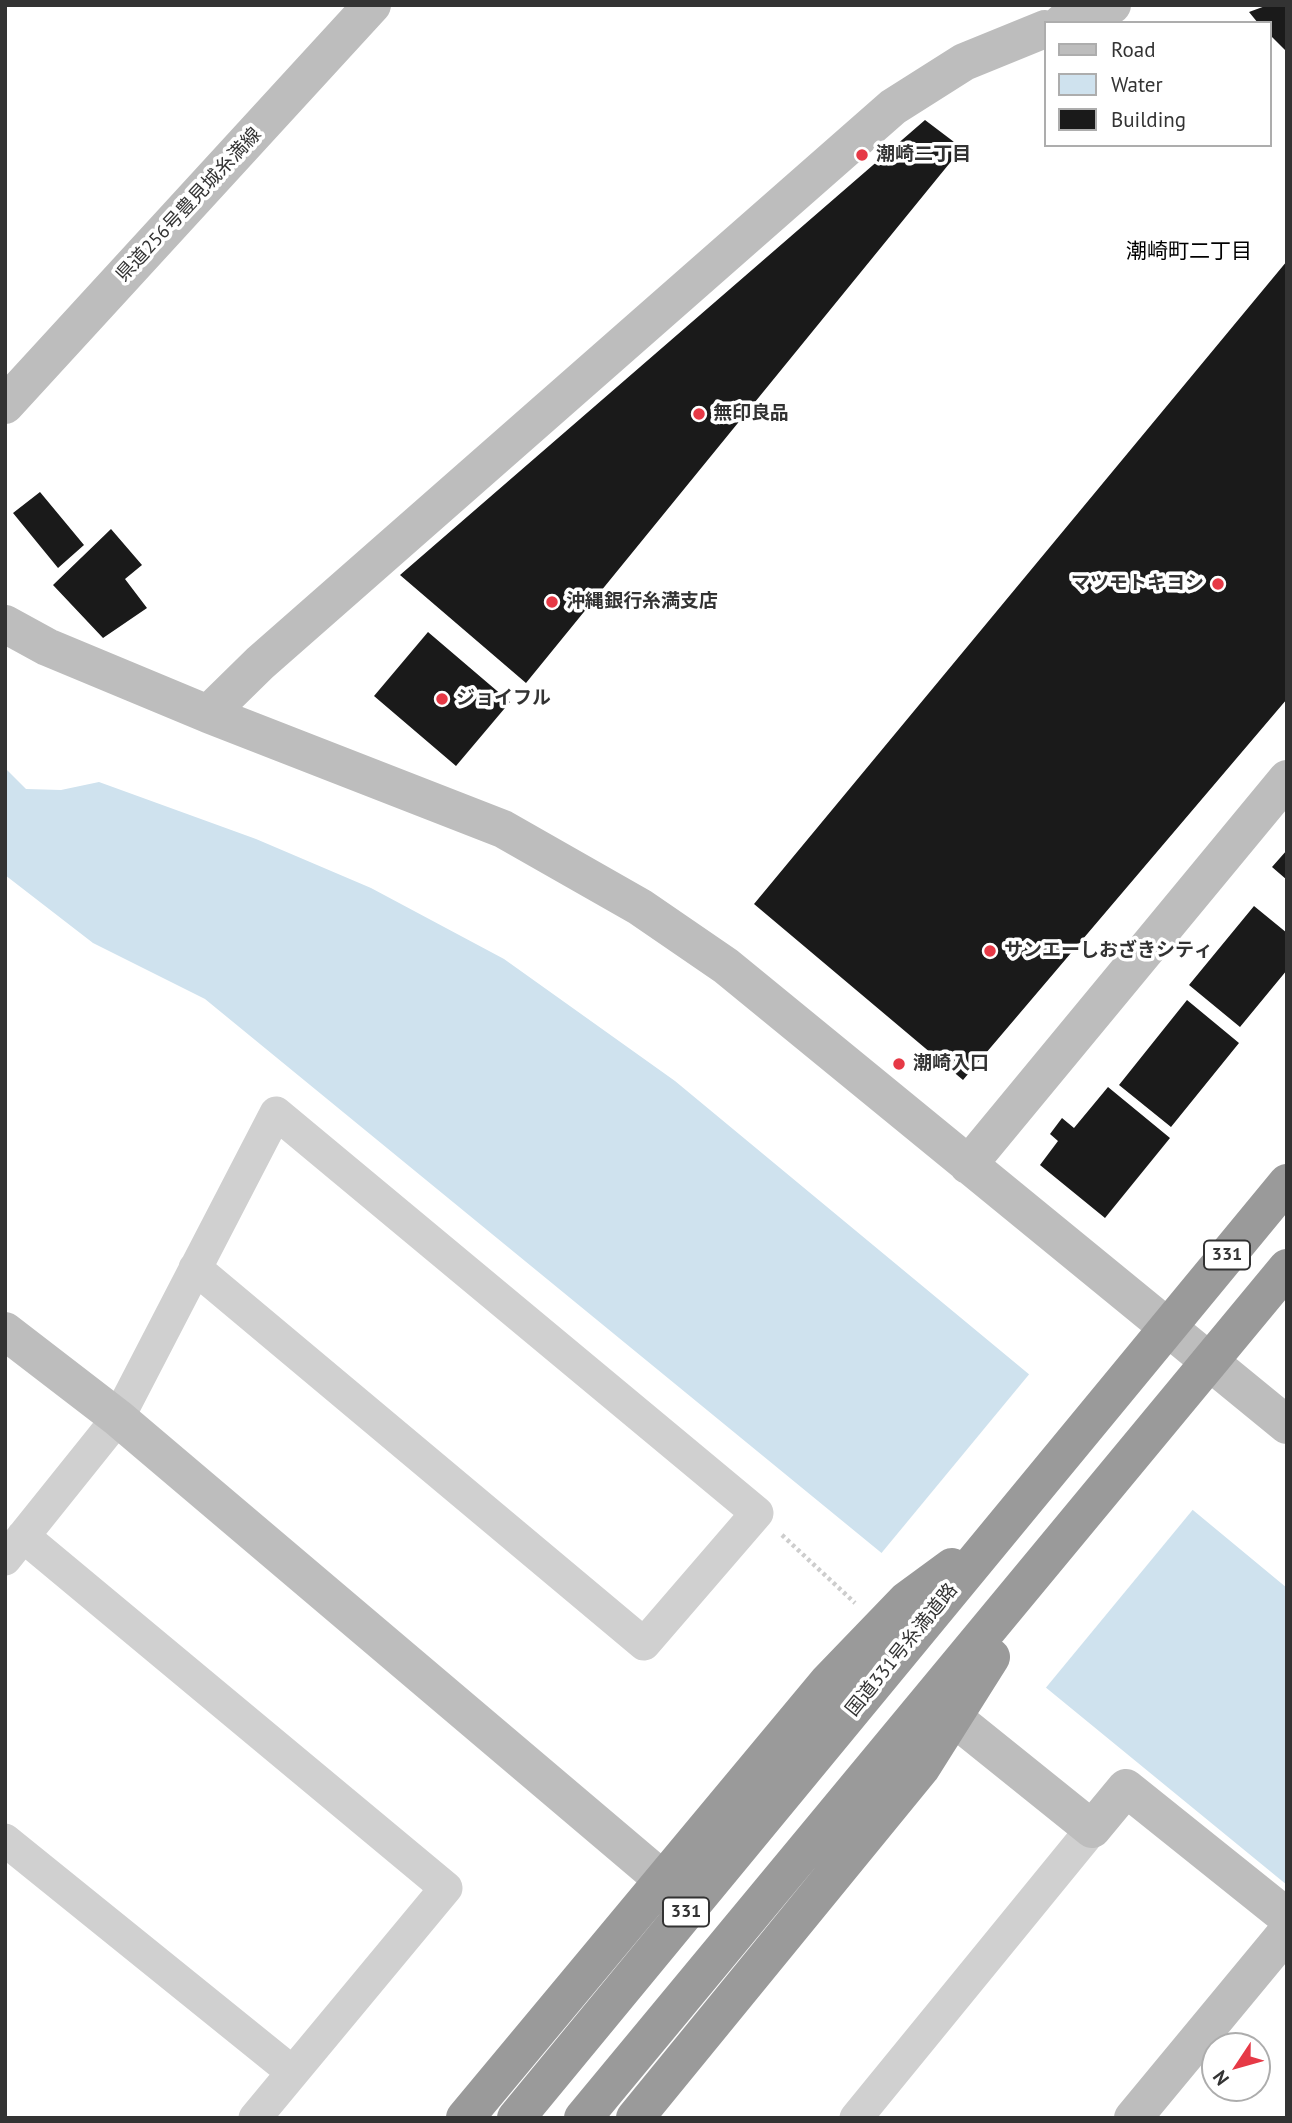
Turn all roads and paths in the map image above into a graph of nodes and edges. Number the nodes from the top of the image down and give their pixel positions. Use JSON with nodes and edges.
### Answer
{"nodes":[{"id":1,"x":372,"y":5,"type":"edge"},
{"id":2,"x":1112,"y":5,"type":"edge"},
{"id":3,"x":1068,"y":21,"type":"edge"},
{"id":4,"x":1044,"y":29,"type":"edge"},
{"id":5,"x":5,"y":405,"type":"edge"},
{"id":6,"x":5,"y":624,"type":"edge"},
{"id":7,"x":208,"y":714,"type":"junction"},
{"id":8,"x":1287,"y":779,"type":"edge"},
{"id":9,"x":968,"y":1165,"type":"junction"},
{"id":10,"x":1287,"y":1182,"type":"edge"},
{"id":11,"x":195,"y":1268,"type":"junction"},
{"id":12,"x":1287,"y":1268,"type":"edge"},
{"id":13,"x":1168,"y":1327,"type":"junction"},
{"id":14,"x":5,"y":1331,"type":"edge"},
{"id":15,"x":1209,"y":1362,"type":"junction"},
{"id":16,"x":118,"y":1418,"type":"junction"},
{"id":17,"x":1287,"y":1425,"type":"edge"},
{"id":18,"x":757,"y":1513,"type":"junction"},
{"id":19,"x":14,"y":1547,"type":"edge"},
{"id":20,"x":858,"y":1606,"type":"dead end"},
{"id":21,"x":917,"y":1610,"type":"junction"},
{"id":22,"x":979,"y":1659,"type":"junction"},
{"id":23,"x":954,"y":1718,"type":"junction"},
{"id":24,"x":1092,"y":1829,"type":"junction"},
{"id":25,"x":5,"y":1840,"type":"edge"},
{"id":26,"x":663,"y":1880,"type":"junction"},
{"id":27,"x":1287,"y":1917,"type":"edge"},
{"id":28,"x":1287,"y":1932,"type":"edge"},
{"id":29,"x":291,"y":2071,"type":"junction"},
{"id":30,"x":255,"y":2118,"type":"edge"},
{"id":31,"x":465,"y":2118,"type":"edge"},
{"id":32,"x":516,"y":2118,"type":"edge"},
{"id":33,"x":583,"y":2118,"type":"edge"},
{"id":34,"x":635,"y":2118,"type":"edge"},
{"id":35,"x":856,"y":2118,"type":"edge"},
{"id":36,"x":1133,"y":2118,"type":"edge"}],
"edges":[{"from":1,"to":5,"type":"street","name":"県道256号豊見城糸満線"},
{"from":2,"to":3,"type":"street"},
{"from":4,"to":7,"type":"street"},
{"from":6,"to":7,"type":"street"},
{"from":7,"to":9,"type":"street"},
{"from":8,"to":9,"type":"street"},
{"from":9,"to":13,"type":"street"},
{"from":10,"to":13,"type":"highway","name":"国道331号糸満道路","number":"331"},
{"from":11,"to":16,"type":"street"},
{"from":11,"to":18,"type":"street"},
{"from":11,"to":18,"type":"street"},
{"from":12,"to":15,"type":"highway","number":"331"},
{"from":13,"to":15,"type":"street"},
{"from":13,"to":21,"type":"highway","name":"国道331号糸満道路","number":"331"},
{"from":14,"to":16,"type":"street"},
{"from":15,"to":17,"type":"street"},
{"from":15,"to":22,"type":"highway","number":"331"},
{"from":16,"to":19,"type":"street"},
{"from":16,"to":26,"type":"street"},
{"from":18,"to":20,"type":"path"},
{"from":19,"to":29,"type":"street"},
{"from":21,"to":26,"type":"highway"},
{"from":21,"to":32,"type":"highway","name":"国道331号糸満道路","number":"331"},
{"from":22,"to":23,"type":"highway"},
{"from":22,"to":33,"type":"highway","number":"331"},
{"from":23,"to":24,"type":"street"},
{"from":23,"to":34,"type":"highway"},
{"from":24,"to":27,"type":"street"},
{"from":24,"to":35,"type":"street"},
{"from":25,"to":29,"type":"street"},
{"from":26,"to":31,"type":"highway"},
{"from":28,"to":36,"type":"street"},
{"from":29,"to":30,"type":"street"}]}
